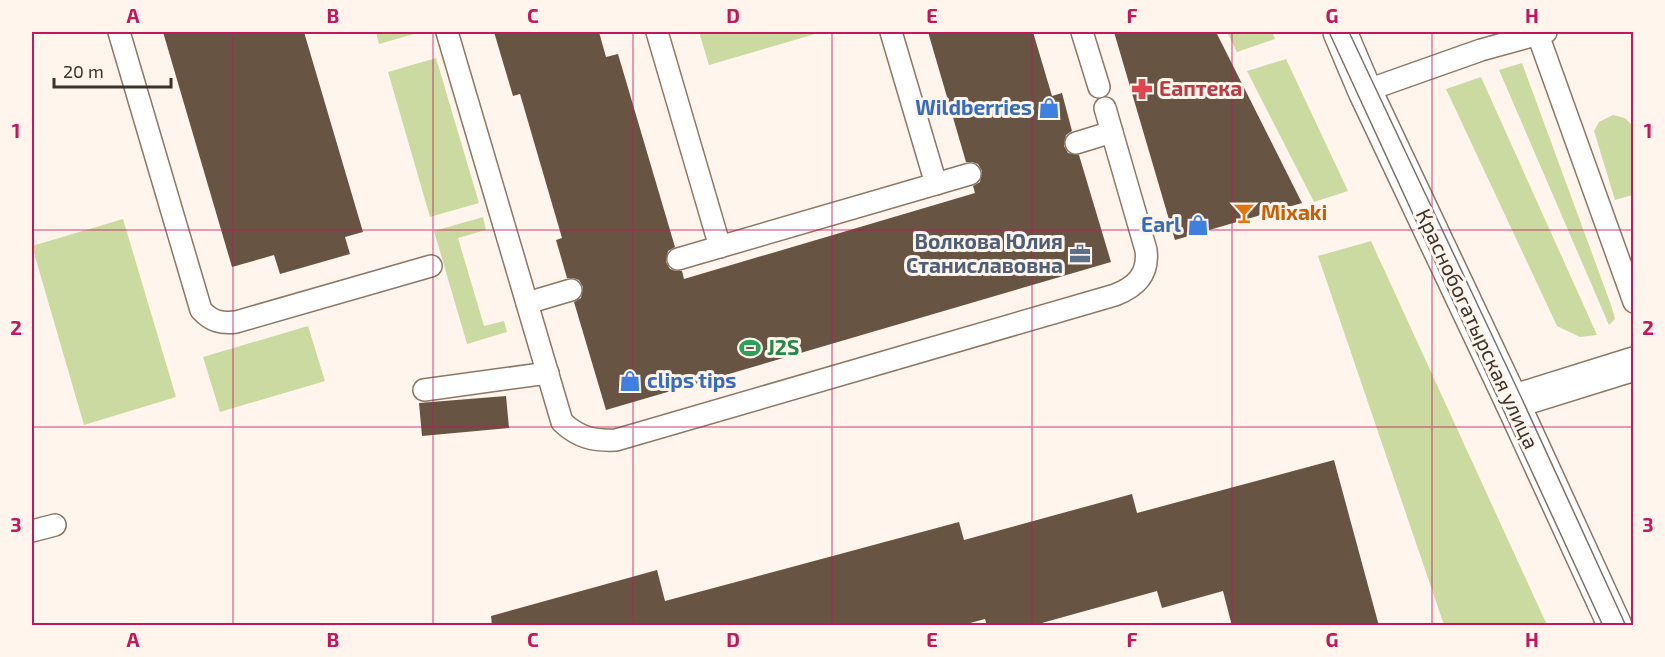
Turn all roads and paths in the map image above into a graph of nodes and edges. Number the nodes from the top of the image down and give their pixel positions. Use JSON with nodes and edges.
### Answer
{"nodes":[{"id":1,"x":119,"y":32,"type":"edge"},
{"id":2,"x":447,"y":32,"type":"edge"},
{"id":3,"x":657,"y":32,"type":"edge"},
{"id":4,"x":891,"y":32,"type":"edge"},
{"id":5,"x":1082,"y":32,"type":"edge"},
{"id":6,"x":1340,"y":32,"type":"edge"},
{"id":7,"x":1540,"y":32,"type":"edge"},
{"id":8,"x":1099,"y":87,"type":"dead end"},
{"id":9,"x":1365,"y":91,"type":"junction"},
{"id":10,"x":1105,"y":108,"type":"dead end"},
{"id":11,"x":1112,"y":132,"type":"junction"},
{"id":12,"x":1076,"y":143,"type":"dead end"},
{"id":13,"x":970,"y":174,"type":"dead end"},
{"id":14,"x":936,"y":184,"type":"junction"},
{"id":15,"x":720,"y":247,"type":"junction"},
{"id":16,"x":678,"y":259,"type":"dead end"},
{"id":17,"x":431,"y":266,"type":"dead end"},
{"id":18,"x":571,"y":290,"type":"dead end"},
{"id":19,"x":1634,"y":302,"type":"edge"},
{"id":20,"x":527,"y":303,"type":"junction"},
{"id":21,"x":1634,"y":364,"type":"edge"},
{"id":22,"x":548,"y":373,"type":"junction"},
{"id":23,"x":424,"y":390,"type":"dead end"},
{"id":24,"x":1512,"y":402,"type":"junction"},
{"id":25,"x":55,"y":525,"type":"dead end"},
{"id":26,"x":32,"y":531,"type":"edge"},
{"id":27,"x":1615,"y":626,"type":"edge"}],
"edges":[{"from":1,"to":17,"type":"lane"},
{"from":2,"to":20,"type":"lane"},
{"from":3,"to":15,"type":"lane"},
{"from":4,"to":14,"type":"lane"},
{"from":5,"to":8,"type":"lane"},
{"from":6,"to":9,"type":"main road","name":"Краснобогатырская улица"},
{"from":7,"to":9,"type":"lane"},
{"from":7,"to":19,"type":"lane"},
{"from":9,"to":24,"type":"main road","name":"Краснобогатырская улица"},
{"from":10,"to":11,"type":"lane"},
{"from":11,"to":12,"type":"lane"},
{"from":11,"to":22,"type":"lane"},
{"from":13,"to":14,"type":"lane"},
{"from":14,"to":15,"type":"lane"},
{"from":15,"to":16,"type":"lane"},
{"from":18,"to":20,"type":"lane"},
{"from":20,"to":22,"type":"lane"},
{"from":21,"to":24,"type":"main road"},
{"from":22,"to":23,"type":"lane"},
{"from":24,"to":27,"type":"main road","name":"Краснобогатырская улица"},
{"from":25,"to":26,"type":"lane"}]}
